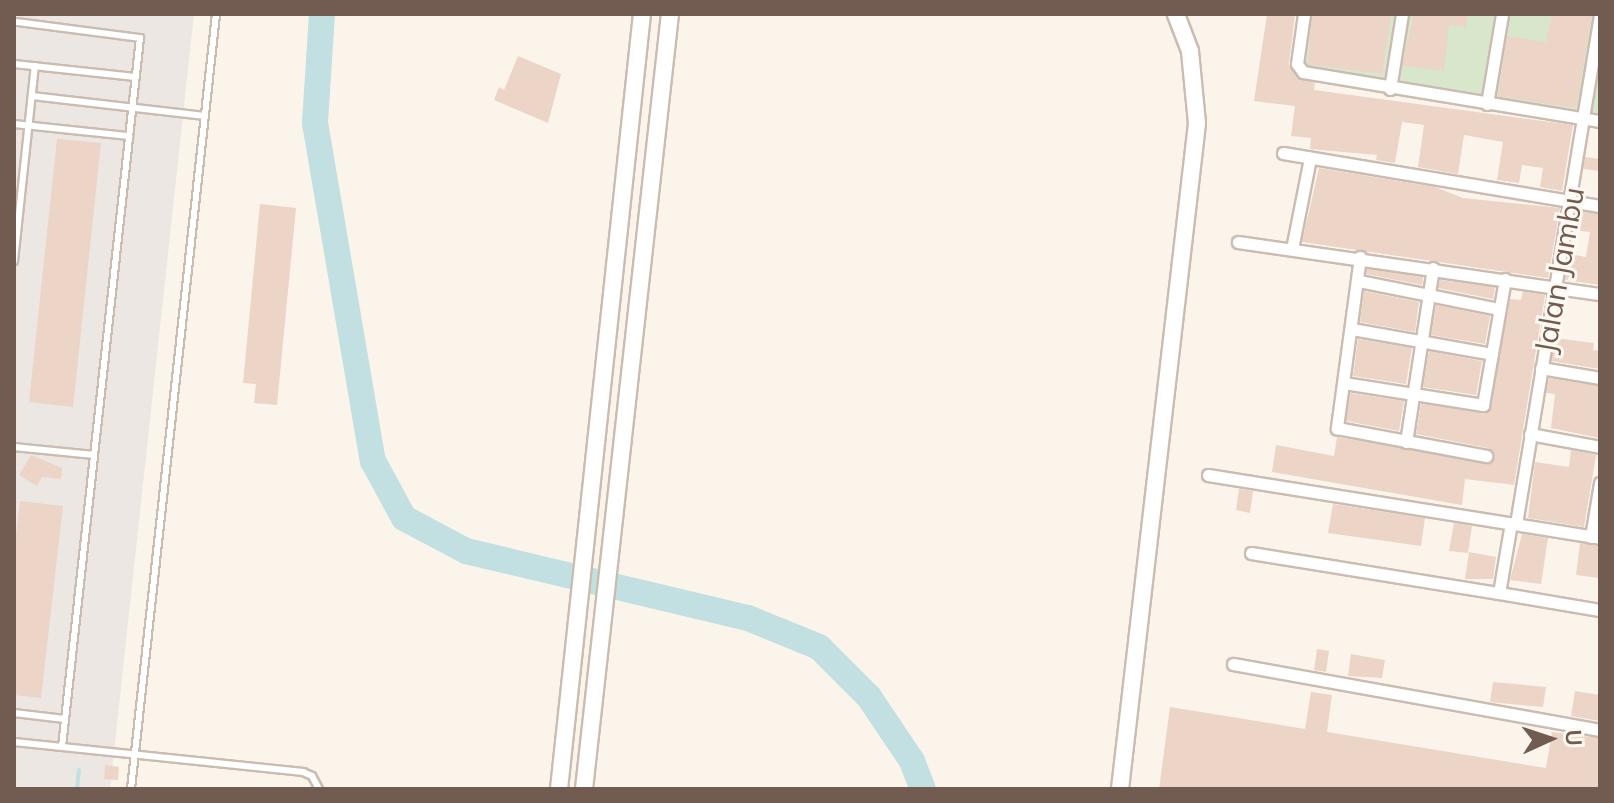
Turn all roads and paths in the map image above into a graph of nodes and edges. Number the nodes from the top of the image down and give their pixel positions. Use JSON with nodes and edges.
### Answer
{"nodes":[{"id":1,"x":216,"y":14,"type":"edge"},
{"id":2,"x":632,"y":14,"type":"edge"},
{"id":3,"x":642,"y":14,"type":"edge"},
{"id":4,"x":670,"y":14,"type":"edge"},
{"id":5,"x":1176,"y":14,"type":"edge"},
{"id":6,"x":1304,"y":14,"type":"edge"},
{"id":7,"x":1402,"y":14,"type":"edge"},
{"id":8,"x":1502,"y":14,"type":"edge"},
{"id":9,"x":1600,"y":15,"type":"edge"},
{"id":10,"x":17,"y":22,"type":"dead end"},
{"id":11,"x":14,"y":64,"type":"edge"},
{"id":12,"x":35,"y":66,"type":"junction"},
{"id":13,"x":634,"y":71,"type":"junction"},
{"id":14,"x":135,"y":77,"type":"junction"},
{"id":15,"x":1390,"y":89,"type":"junction"},
{"id":16,"x":32,"y":96,"type":"junction"},
{"id":17,"x":1487,"y":104,"type":"junction"},
{"id":18,"x":132,"y":108,"type":"junction"},
{"id":19,"x":205,"y":116,"type":"junction"},
{"id":20,"x":1583,"y":119,"type":"junction"},
{"id":21,"x":1600,"y":121,"type":"edge"},
{"id":22,"x":14,"y":124,"type":"edge"},
{"id":23,"x":29,"y":125,"type":"junction"},
{"id":24,"x":129,"y":136,"type":"junction"},
{"id":25,"x":1283,"y":153,"type":"dead end"},
{"id":26,"x":1310,"y":158,"type":"junction"},
{"id":27,"x":1571,"y":202,"type":"junction"},
{"id":28,"x":1600,"y":206,"type":"edge"},
{"id":29,"x":1238,"y":242,"type":"dead end"},
{"id":30,"x":1292,"y":249,"type":"junction"},
{"id":31,"x":1360,"y":257,"type":"junction"},
{"id":32,"x":14,"y":261,"type":"edge"},
{"id":33,"x":1433,"y":268,"type":"junction"},
{"id":34,"x":1505,"y":279,"type":"junction"},
{"id":35,"x":1359,"y":281,"type":"junction"},
{"id":36,"x":1553,"y":287,"type":"junction"},
{"id":37,"x":1600,"y":294,"type":"edge"},
{"id":38,"x":1429,"y":296,"type":"junction"},
{"id":39,"x":1499,"y":309,"type":"junction"},
{"id":40,"x":1352,"y":329,"type":"junction"},
{"id":41,"x":1422,"y":342,"type":"junction"},
{"id":42,"x":1492,"y":354,"type":"junction"},
{"id":43,"x":1541,"y":368,"type":"junction"},
{"id":44,"x":1600,"y":378,"type":"edge"},
{"id":45,"x":1344,"y":383,"type":"junction"},
{"id":46,"x":1413,"y":395,"type":"junction"},
{"id":47,"x":1530,"y":434,"type":"junction"},
{"id":48,"x":1406,"y":442,"type":"junction"},
{"id":49,"x":14,"y":447,"type":"edge"},
{"id":50,"x":1600,"y":447,"type":"edge"},
{"id":51,"x":94,"y":455,"type":"junction"},
{"id":52,"x":1486,"y":456,"type":"dead end"},
{"id":53,"x":1208,"y":475,"type":"dead end"},
{"id":54,"x":1600,"y":483,"type":"edge"},
{"id":55,"x":1513,"y":524,"type":"junction"},
{"id":56,"x":1596,"y":537,"type":"edge"},
{"id":57,"x":1251,"y":553,"type":"dead end"},
{"id":58,"x":1499,"y":593,"type":"junction"},
{"id":59,"x":1600,"y":610,"type":"edge"},
{"id":60,"x":1233,"y":664,"type":"dead end"},
{"id":61,"x":14,"y":713,"type":"edge"},
{"id":62,"x":65,"y":719,"type":"junction"},
{"id":63,"x":1600,"y":730,"type":"edge"},
{"id":64,"x":14,"y":742,"type":"edge"},
{"id":65,"x":62,"y":747,"type":"junction"},
{"id":66,"x":135,"y":754,"type":"junction"},
{"id":67,"x":131,"y":789,"type":"edge"},
{"id":68,"x":319,"y":789,"type":"edge"},
{"id":69,"x":559,"y":789,"type":"edge"},
{"id":70,"x":584,"y":789,"type":"edge"},
{"id":71,"x":1120,"y":789,"type":"edge"}],
"edges":[{"from":1,"to":19,"type":"lane"},
{"from":2,"to":13,"type":"street"},
{"from":3,"to":13,"type":"street"},
{"from":4,"to":70,"type":"street"},
{"from":5,"to":71,"type":"street"},
{"from":6,"to":15,"type":"street"},
{"from":7,"to":15,"type":"street"},
{"from":8,"to":17,"type":"street"},
{"from":9,"to":20,"type":"street","name":"Jalan Jambu"},
{"from":10,"to":14,"type":"lane"},
{"from":11,"to":12,"type":"lane"},
{"from":12,"to":14,"type":"lane"},
{"from":12,"to":16,"type":"lane"},
{"from":13,"to":69,"type":"street"},
{"from":14,"to":18,"type":"lane"},
{"from":15,"to":17,"type":"street"},
{"from":16,"to":18,"type":"lane"},
{"from":16,"to":23,"type":"lane"},
{"from":17,"to":20,"type":"street"},
{"from":18,"to":19,"type":"lane"},
{"from":18,"to":24,"type":"lane"},
{"from":19,"to":66,"type":"lane"},
{"from":20,"to":21,"type":"street"},
{"from":20,"to":27,"type":"street","name":"Jalan Jambu"},
{"from":22,"to":23,"type":"lane"},
{"from":23,"to":24,"type":"lane"},
{"from":23,"to":32,"type":"lane"},
{"from":24,"to":51,"type":"lane"},
{"from":25,"to":26,"type":"street"},
{"from":26,"to":27,"type":"street"},
{"from":26,"to":30,"type":"street"},
{"from":27,"to":28,"type":"street"},
{"from":27,"to":36,"type":"street","name":"Jalan Jambu"},
{"from":29,"to":30,"type":"street"},
{"from":30,"to":31,"type":"street"},
{"from":31,"to":33,"type":"street"},
{"from":31,"to":35,"type":"street"},
{"from":33,"to":34,"type":"street"},
{"from":33,"to":38,"type":"street"},
{"from":34,"to":36,"type":"street"},
{"from":34,"to":39,"type":"street"},
{"from":35,"to":38,"type":"street"},
{"from":35,"to":40,"type":"street"},
{"from":36,"to":37,"type":"street"},
{"from":36,"to":43,"type":"street","name":"Jalan Jambu"},
{"from":38,"to":39,"type":"street"},
{"from":38,"to":41,"type":"street"},
{"from":39,"to":42,"type":"street"},
{"from":40,"to":41,"type":"street"},
{"from":40,"to":45,"type":"street"},
{"from":41,"to":42,"type":"street"},
{"from":41,"to":46,"type":"street"},
{"from":42,"to":46,"type":"street"},
{"from":43,"to":44,"type":"street"},
{"from":43,"to":47,"type":"street","name":"Jalan Jambu"},
{"from":45,"to":46,"type":"street"},
{"from":45,"to":48,"type":"street"},
{"from":46,"to":48,"type":"street"},
{"from":47,"to":50,"type":"street"},
{"from":47,"to":55,"type":"street","name":"Jalan Jambu"},
{"from":48,"to":52,"type":"street"},
{"from":49,"to":51,"type":"lane"},
{"from":51,"to":62,"type":"lane"},
{"from":53,"to":55,"type":"street"},
{"from":54,"to":56,"type":"street"},
{"from":55,"to":56,"type":"street"},
{"from":55,"to":58,"type":"street","name":"Jalan Jambu"},
{"from":57,"to":58,"type":"street"},
{"from":58,"to":59,"type":"street"},
{"from":60,"to":63,"type":"street"},
{"from":61,"to":62,"type":"lane"},
{"from":62,"to":65,"type":"lane"},
{"from":64,"to":65,"type":"lane"},
{"from":65,"to":66,"type":"lane"},
{"from":66,"to":67,"type":"lane"},
{"from":66,"to":68,"type":"lane"}]}
